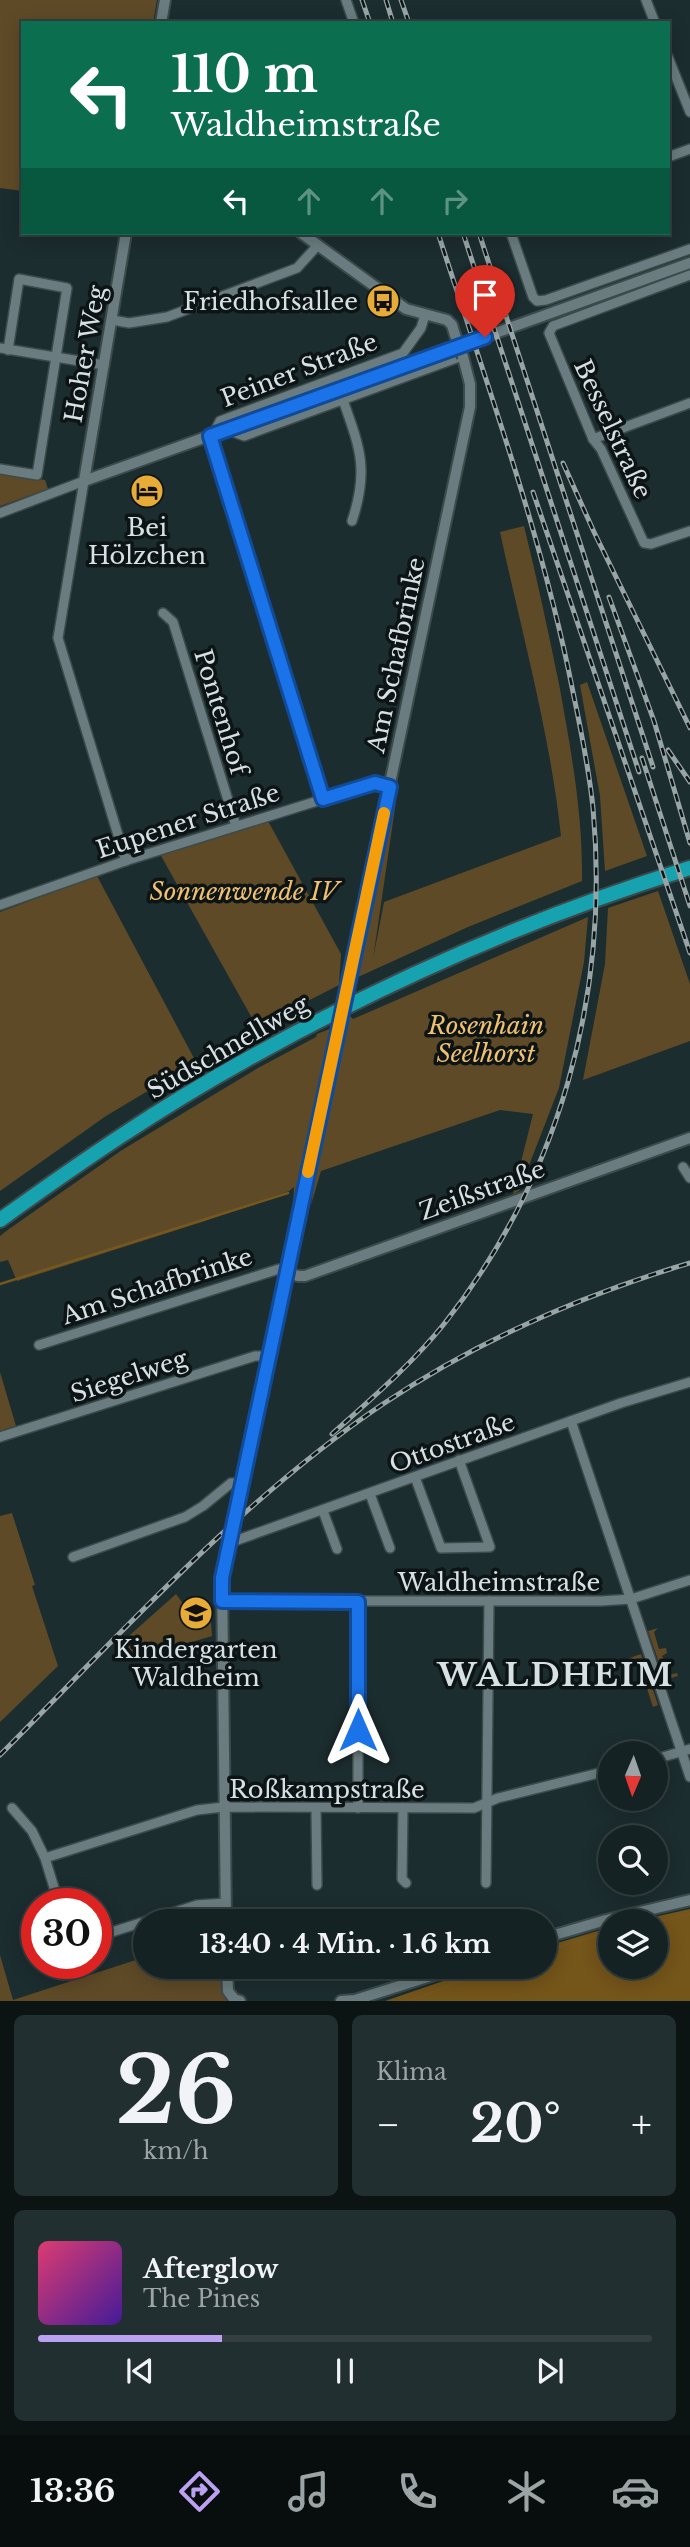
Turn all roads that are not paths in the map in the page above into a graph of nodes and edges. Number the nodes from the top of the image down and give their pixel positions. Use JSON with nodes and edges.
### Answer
{"nodes":[{"id":1,"x":165,"y":0,"type":"edge"},
{"id":2,"x":346,"y":0,"type":"edge"},
{"id":3,"x":646,"y":0,"type":"edge"},
{"id":4,"x":161,"y":21,"type":"edge"},
{"id":5,"x":353,"y":21,"type":"edge"},
{"id":6,"x":654,"y":21,"type":"edge"},
{"id":7,"x":670,"y":62,"type":"edge"},
{"id":8,"x":690,"y":112,"type":"edge"},
{"id":9,"x":690,"y":149,"type":"edge"},
{"id":10,"x":670,"y":157,"type":"edge"},
{"id":11,"x":127,"y":235,"type":"edge"},
{"id":12,"x":305,"y":235,"type":"edge"},
{"id":13,"x":512,"y":235,"type":"edge"},
{"id":14,"x":318,"y":245,"type":"junction"},
{"id":15,"x":690,"y":249,"type":"edge"},
{"id":16,"x":690,"y":262,"type":"edge"},
{"id":17,"x":690,"y":275,"type":"edge"},
{"id":18,"x":425,"y":315,"type":"junction"},
{"id":19,"x":112,"y":320,"type":"junction"},
{"id":20,"x":4,"y":349,"type":"edge"},
{"id":21,"x":56,"y":357,"type":"junction"},
{"id":22,"x":460,"y":357,"type":"junction"},
{"id":23,"x":104,"y":365,"type":"junction"},
{"id":24,"x":343,"y":400,"type":"junction"},
{"id":25,"x":690,"y":403,"type":"edge"},
{"id":26,"x":218,"y":433,"type":"junction"},
{"id":27,"x":593,"y":439,"type":"junction"},
{"id":28,"x":0,"y":469,"type":"edge"},
{"id":29,"x":84,"y":481,"type":"junction"},
{"id":30,"x":0,"y":513,"type":"edge"},
{"id":31,"x":352,"y":521,"type":"dead end"},
{"id":32,"x":690,"y":531,"type":"edge"},
{"id":33,"x":163,"y":613,"type":"dead end"},
{"id":34,"x":390,"y":787,"type":"junction"},
{"id":35,"x":323,"y":799,"type":"junction"},
{"id":36,"x":236,"y":826,"type":"junction"},
{"id":37,"x":690,"y":859,"type":"edge"},
{"id":38,"x":126,"y":861,"type":"junction"},
{"id":39,"x":690,"y":868,"type":"edge"},
{"id":40,"x":0,"y":905,"type":"edge"},
{"id":41,"x":690,"y":1138,"type":"edge"},
{"id":42,"x":683,"y":1167,"type":"dead end"},
{"id":43,"x":690,"y":1178,"type":"edge"},
{"id":44,"x":0,"y":1209,"type":"edge"},
{"id":45,"x":0,"y":1220,"type":"edge"},
{"id":46,"x":287,"y":1272,"type":"junction"},
{"id":47,"x":39,"y":1345,"type":"dead end"},
{"id":48,"x":270,"y":1356,"type":"junction"},
{"id":49,"x":690,"y":1382,"type":"edge"},
{"id":50,"x":571,"y":1421,"type":"junction"},
{"id":51,"x":0,"y":1437,"type":"edge"},
{"id":52,"x":459,"y":1460,"type":"junction"},
{"id":53,"x":415,"y":1477,"type":"junction"},
{"id":54,"x":242,"y":1483,"type":"junction"},
{"id":55,"x":370,"y":1494,"type":"junction"},
{"id":56,"x":323,"y":1511,"type":"junction"},
{"id":57,"x":229,"y":1543,"type":"junction"},
{"id":58,"x":390,"y":1548,"type":"dead end"},
{"id":59,"x":337,"y":1549,"type":"dead end"},
{"id":60,"x":74,"y":1557,"type":"dead end"},
{"id":61,"x":690,"y":1580,"type":"edge"},
{"id":62,"x":631,"y":1599,"type":"junction"},
{"id":63,"x":222,"y":1601,"type":"junction"},
{"id":64,"x":489,"y":1601,"type":"junction"},
{"id":65,"x":358,"y":1602,"type":"junction"},
{"id":66,"x":686,"y":1751,"type":"edge"},
{"id":67,"x":668,"y":1756,"type":"edge"},
{"id":68,"x":598,"y":1773,"type":"edge"},
{"id":69,"x":690,"y":1777,"type":"edge"},
{"id":70,"x":488,"y":1802,"type":"junction"},
{"id":71,"x":224,"y":1807,"type":"junction"},
{"id":72,"x":12,"y":1808,"type":"dead end"},
{"id":73,"x":358,"y":1808,"type":"junction"},
{"id":74,"x":403,"y":1808,"type":"junction"},
{"id":75,"x":316,"y":1809,"type":"junction"},
{"id":76,"x":45,"y":1858,"type":"junction"},
{"id":77,"x":406,"y":1883,"type":"dead end"},
{"id":78,"x":486,"y":1883,"type":"dead end"},
{"id":79,"x":317,"y":1885,"type":"dead end"},
{"id":80,"x":54,"y":1888,"type":"edge"},
{"id":81,"x":690,"y":1900,"type":"edge"},
{"id":82,"x":226,"y":1903,"type":"junction"},
{"id":83,"x":226,"y":1909,"type":"edge"},
{"id":84,"x":112,"y":1932,"type":"edge"},
{"id":85,"x":557,"y":1934,"type":"edge"},
{"id":86,"x":228,"y":1979,"type":"edge"},
{"id":87,"x":421,"y":1979,"type":"edge"},
{"id":88,"x":237,"y":2000,"type":"edge"},
{"id":89,"x":341,"y":2001,"type":"edge"}],
"edges":[{"from":1,"to":4,"type":"street"},
{"from":2,"to":5,"type":"street"},
{"from":3,"to":6,"type":"street"},
{"from":7,"to":8,"type":"street"},
{"from":9,"to":10,"type":"street"},
{"from":11,"to":19,"type":"street","name":"Hoher Weg"},
{"from":12,"to":14,"type":"street"},
{"from":13,"to":15,"type":"street"},
{"from":14,"to":18,"type":"street"},
{"from":14,"to":19,"type":"street"},
{"from":16,"to":26,"type":"street","name":"Peiner Straße"},
{"from":17,"to":27,"type":"street","name":"Besselstraße"},
{"from":18,"to":22,"type":"street","name":"Am Schafbrinke","bridge":true},
{"from":18,"to":26,"type":"street","name":"Peiner Straße"},
{"from":19,"to":23,"type":"street","name":"Hoher Weg"},
{"from":20,"to":21,"type":"street"},
{"from":20,"to":21,"type":"street"},
{"from":21,"to":23,"type":"street"},
{"from":21,"to":28,"type":"street"},
{"from":22,"to":24,"type":"street","name":"Peiner Straße"},
{"from":22,"to":34,"type":"street","name":"Am Schafbrinke"},
{"from":23,"to":29,"type":"street","name":"Hoher Weg"},
{"from":24,"to":26,"type":"street","name":"Peiner Straße"},
{"from":24,"to":31,"type":"street"},
{"from":25,"to":27,"type":"street"},
{"from":26,"to":29,"type":"street","name":"Peiner Straße"},
{"from":26,"to":35,"type":"street"},
{"from":27,"to":32,"type":"street","name":"Besselstraße"},
{"from":29,"to":30,"type":"street","name":"Peiner Straße"},
{"from":29,"to":38,"type":"street"},
{"from":33,"to":36,"type":"street","name":"Pontenhof"},
{"from":34,"to":35,"type":"street","name":"Eupener Straße"},
{"from":34,"to":46,"type":"street","name":"Am Schafbrinke","bridge":true},
{"from":35,"to":36,"type":"street","name":"Eupener Straße"},
{"from":36,"to":38,"type":"street","name":"Eupener Straße"},
{"from":37,"to":44,"type":"highway","name":"Südschnellweg"},
{"from":38,"to":40,"type":"street","name":"Eupener Straße"},
{"from":39,"to":45,"type":"highway","name":"Südschnellweg"},
{"from":41,"to":46,"type":"street","name":"Zeißstraße"},
{"from":42,"to":43,"type":"street"},
{"from":46,"to":47,"type":"street","name":"Am Schafbrinke"},
{"from":46,"to":48,"type":"street","name":"Am Schafbrinke"},
{"from":48,"to":51,"type":"street","name":"Siegelweg"},
{"from":48,"to":54,"type":"street","name":"Am Schafbrinke"},
{"from":49,"to":50,"type":"street","name":"Ottostraße"},
{"from":50,"to":52,"type":"street","name":"Ottostraße"},
{"from":50,"to":62,"type":"street"},
{"from":52,"to":53,"type":"street","name":"Ottostraße"},
{"from":52,"to":53,"type":"street"},
{"from":53,"to":55,"type":"street","name":"Ottostraße"},
{"from":54,"to":57,"type":"street","name":"Am Schafbrinke"},
{"from":54,"to":60,"type":"street"},
{"from":55,"to":56,"type":"street","name":"Ottostraße"},
{"from":55,"to":58,"type":"street"},
{"from":56,"to":57,"type":"street","name":"Ottostraße"},
{"from":56,"to":59,"type":"street"},
{"from":57,"to":63,"type":"street","name":"Am Schafbrinke"},
{"from":61,"to":62,"type":"street","name":"Waldheimstraße"},
{"from":62,"to":64,"type":"street","name":"Waldheimstraße"},
{"from":62,"to":66,"type":"street"},
{"from":63,"to":65,"type":"street","name":"Waldheimstraße"},
{"from":63,"to":71,"type":"street","name":"Am Schafbrinke"},
{"from":64,"to":65,"type":"street","name":"Waldheimstraße"},
{"from":64,"to":70,"type":"street"},
{"from":65,"to":73,"type":"street"},
{"from":66,"to":67,"type":"street"},
{"from":66,"to":69,"type":"street"},
{"from":68,"to":70,"type":"street","name":"Roßkampstraße"},
{"from":70,"to":74,"type":"street","name":"Roßkampstraße"},
{"from":70,"to":78,"type":"street"},
{"from":71,"to":75,"type":"street","name":"Roßkampstraße"},
{"from":71,"to":76,"type":"street","name":"Roßkampstraße"},
{"from":71,"to":82,"type":"street","name":"Am Schafbrinke"},
{"from":72,"to":76,"type":"street"},
{"from":73,"to":74,"type":"street","name":"Roßkampstraße"},
{"from":73,"to":75,"type":"street","name":"Roßkampstraße"},
{"from":74,"to":77,"type":"street"},
{"from":75,"to":79,"type":"street"},
{"from":76,"to":80,"type":"street"},
{"from":81,"to":85,"type":"street"},
{"from":82,"to":83,"type":"street","name":"Am Schafbrinke"},
{"from":82,"to":84,"type":"street"},
{"from":86,"to":88,"type":"street"},
{"from":87,"to":89,"type":"street"}]}
